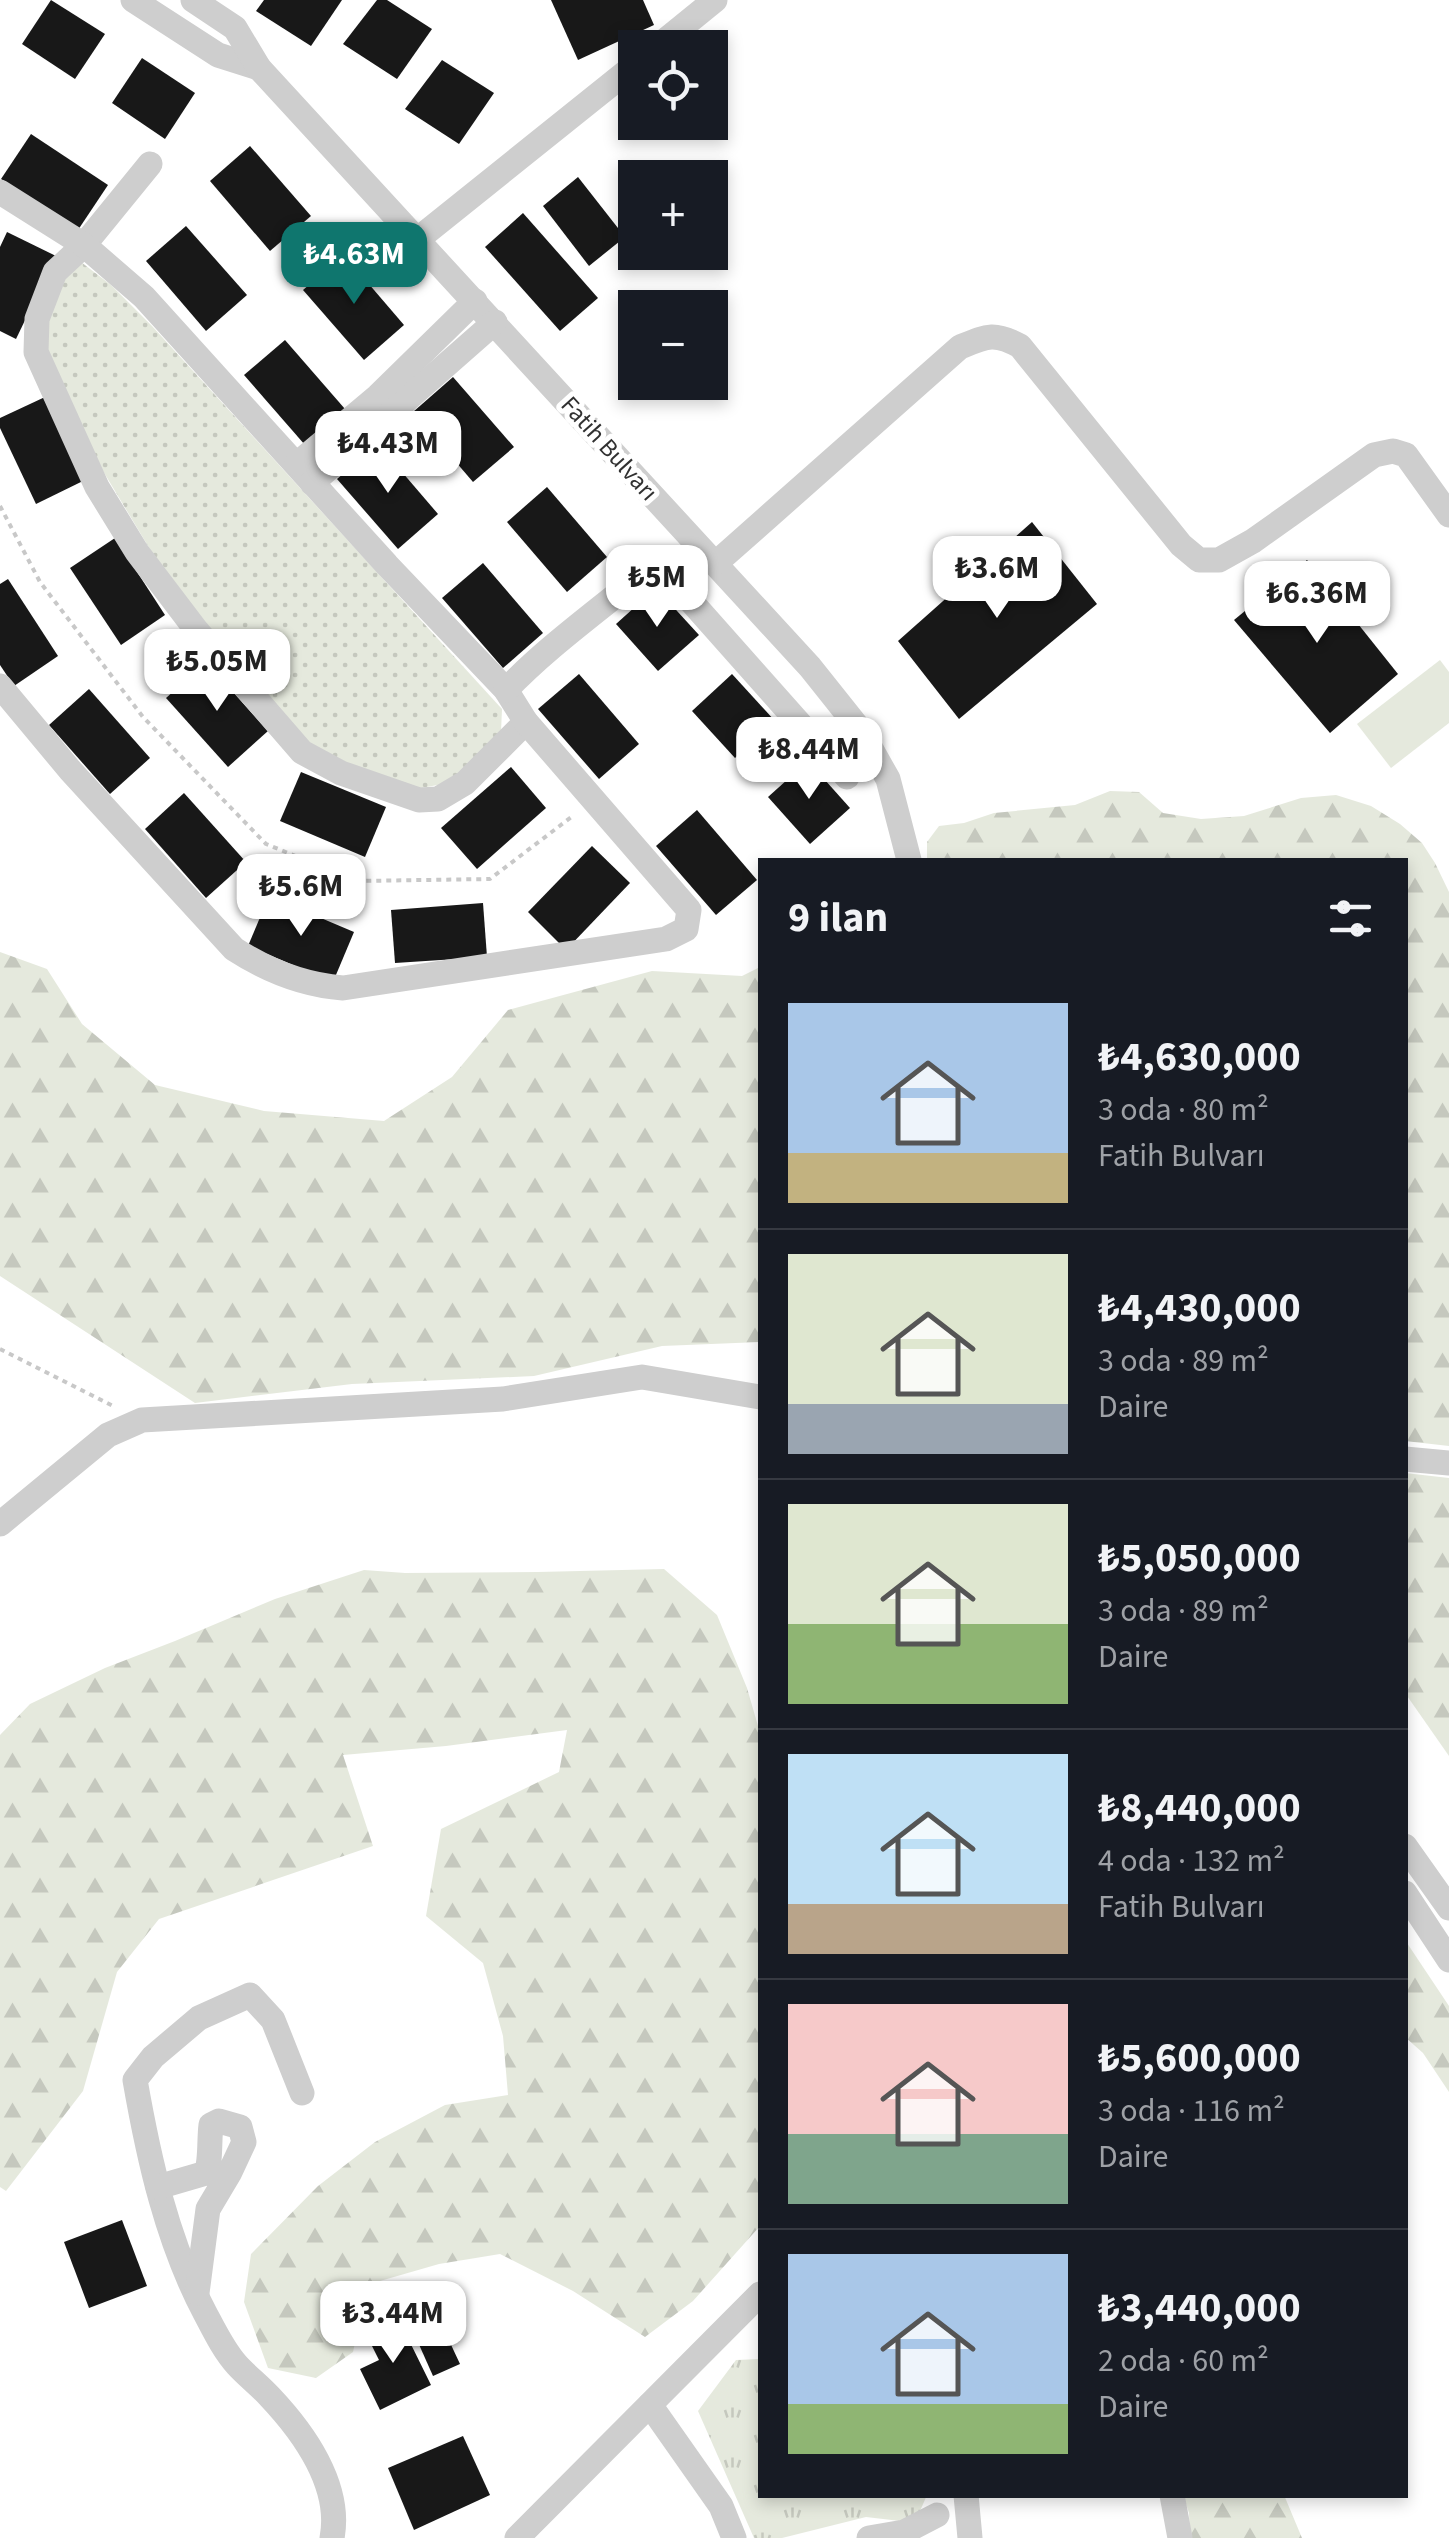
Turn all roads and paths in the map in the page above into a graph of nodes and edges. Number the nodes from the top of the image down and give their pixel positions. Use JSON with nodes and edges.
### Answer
{"nodes":[{"id":1,"x":133,"y":0,"type":"edge"},
{"id":2,"x":193,"y":0,"type":"edge"},
{"id":3,"x":715,"y":0,"type":"edge"},
{"id":4,"x":678,"y":30,"type":"edge"},
{"id":5,"x":260,"y":68,"type":"junction"},
{"id":6,"x":618,"y":78,"type":"edge"},
{"id":7,"x":150,"y":164,"type":"dead end"},
{"id":8,"x":0,"y":192,"type":"edge"},
{"id":9,"x":418,"y":239,"type":"junction"},
{"id":10,"x":84,"y":246,"type":"junction"},
{"id":11,"x":475,"y":301,"type":"junction"},
{"id":12,"x":495,"y":322,"type":"junction"},
{"id":13,"x":305,"y":474,"type":"junction"},
{"id":14,"x":0,"y":506,"type":"edge"},
{"id":15,"x":1449,"y":515,"type":"edge"},
{"id":16,"x":716,"y":564,"type":"junction"},
{"id":17,"x":0,"y":686,"type":"edge"},
{"id":18,"x":506,"y":690,"type":"junction"},
{"id":19,"x":526,"y":722,"type":"junction"},
{"id":20,"x":846,"y":777,"type":"dead end"},
{"id":21,"x":593,"y":800,"type":"junction"},
{"id":22,"x":909,"y":858,"type":"edge"},
{"id":23,"x":0,"y":1349,"type":"edge"},
{"id":24,"x":758,"y":1396,"type":"edge"},
{"id":25,"x":142,"y":1420,"type":"junction"},
{"id":26,"x":1408,"y":1459,"type":"edge"},
{"id":27,"x":1449,"y":1463,"type":"edge"},
{"id":28,"x":0,"y":1524,"type":"edge"},
{"id":29,"x":1408,"y":1850,"type":"edge"},
{"id":30,"x":1408,"y":1898,"type":"edge"},
{"id":31,"x":1449,"y":1908,"type":"edge"},
{"id":32,"x":1449,"y":1960,"type":"edge"},
{"id":33,"x":302,"y":2093,"type":"dead end"},
{"id":34,"x":158,"y":2187,"type":"junction"},
{"id":35,"x":197,"y":2293,"type":"junction"},
{"id":36,"x":758,"y":2296,"type":"edge"},
{"id":37,"x":650,"y":2405,"type":"junction"},
{"id":38,"x":966,"y":2498,"type":"edge"},
{"id":39,"x":1173,"y":2498,"type":"edge"},
{"id":40,"x":937,"y":2516,"type":"edge"},
{"id":41,"x":332,"y":2538,"type":"edge"},
{"id":42,"x":518,"y":2538,"type":"edge"},
{"id":43,"x":734,"y":2538,"type":"edge"},
{"id":44,"x":869,"y":2538,"type":"edge"},
{"id":45,"x":970,"y":2538,"type":"edge"},
{"id":46,"x":1180,"y":2538,"type":"edge"}],
"edges":[{"from":1,"to":5,"type":"street"},
{"from":2,"to":5,"type":"street","name":"Fatih Bulvarı"},
{"from":3,"to":4,"type":"street"},
{"from":5,"to":9,"type":"street","name":"Fatih Bulvarı"},
{"from":6,"to":9,"type":"street"},
{"from":7,"to":10,"type":"street"},
{"from":8,"to":10,"type":"street"},
{"from":9,"to":11,"type":"street","name":"Fatih Bulvarı"},
{"from":10,"to":13,"type":"street"},
{"from":10,"to":19,"type":"street"},
{"from":11,"to":12,"type":"street","name":"Fatih Bulvarı"},
{"from":11,"to":13,"type":"street"},
{"from":12,"to":13,"type":"street"},
{"from":12,"to":16,"type":"street","name":"Fatih Bulvarı"},
{"from":13,"to":18,"type":"street"},
{"from":14,"to":21,"type":"path"},
{"from":15,"to":16,"type":"street"},
{"from":16,"to":22,"type":"street","name":"Fatih Bulvarı"},
{"from":17,"to":21,"type":"street"},
{"from":18,"to":19,"type":"street"},
{"from":18,"to":20,"type":"street"},
{"from":19,"to":21,"type":"street"},
{"from":23,"to":25,"type":"path"},
{"from":24,"to":25,"type":"street"},
{"from":25,"to":28,"type":"street"},
{"from":26,"to":27,"type":"street"},
{"from":29,"to":31,"type":"street"},
{"from":30,"to":32,"type":"street"},
{"from":33,"to":34,"type":"street"},
{"from":34,"to":35,"type":"street"},
{"from":34,"to":35,"type":"street"},
{"from":35,"to":41,"type":"street"},
{"from":36,"to":37,"type":"street"},
{"from":37,"to":42,"type":"street"},
{"from":37,"to":43,"type":"street"},
{"from":38,"to":45,"type":"street"},
{"from":39,"to":46,"type":"street"},
{"from":40,"to":44,"type":"street"}]}
